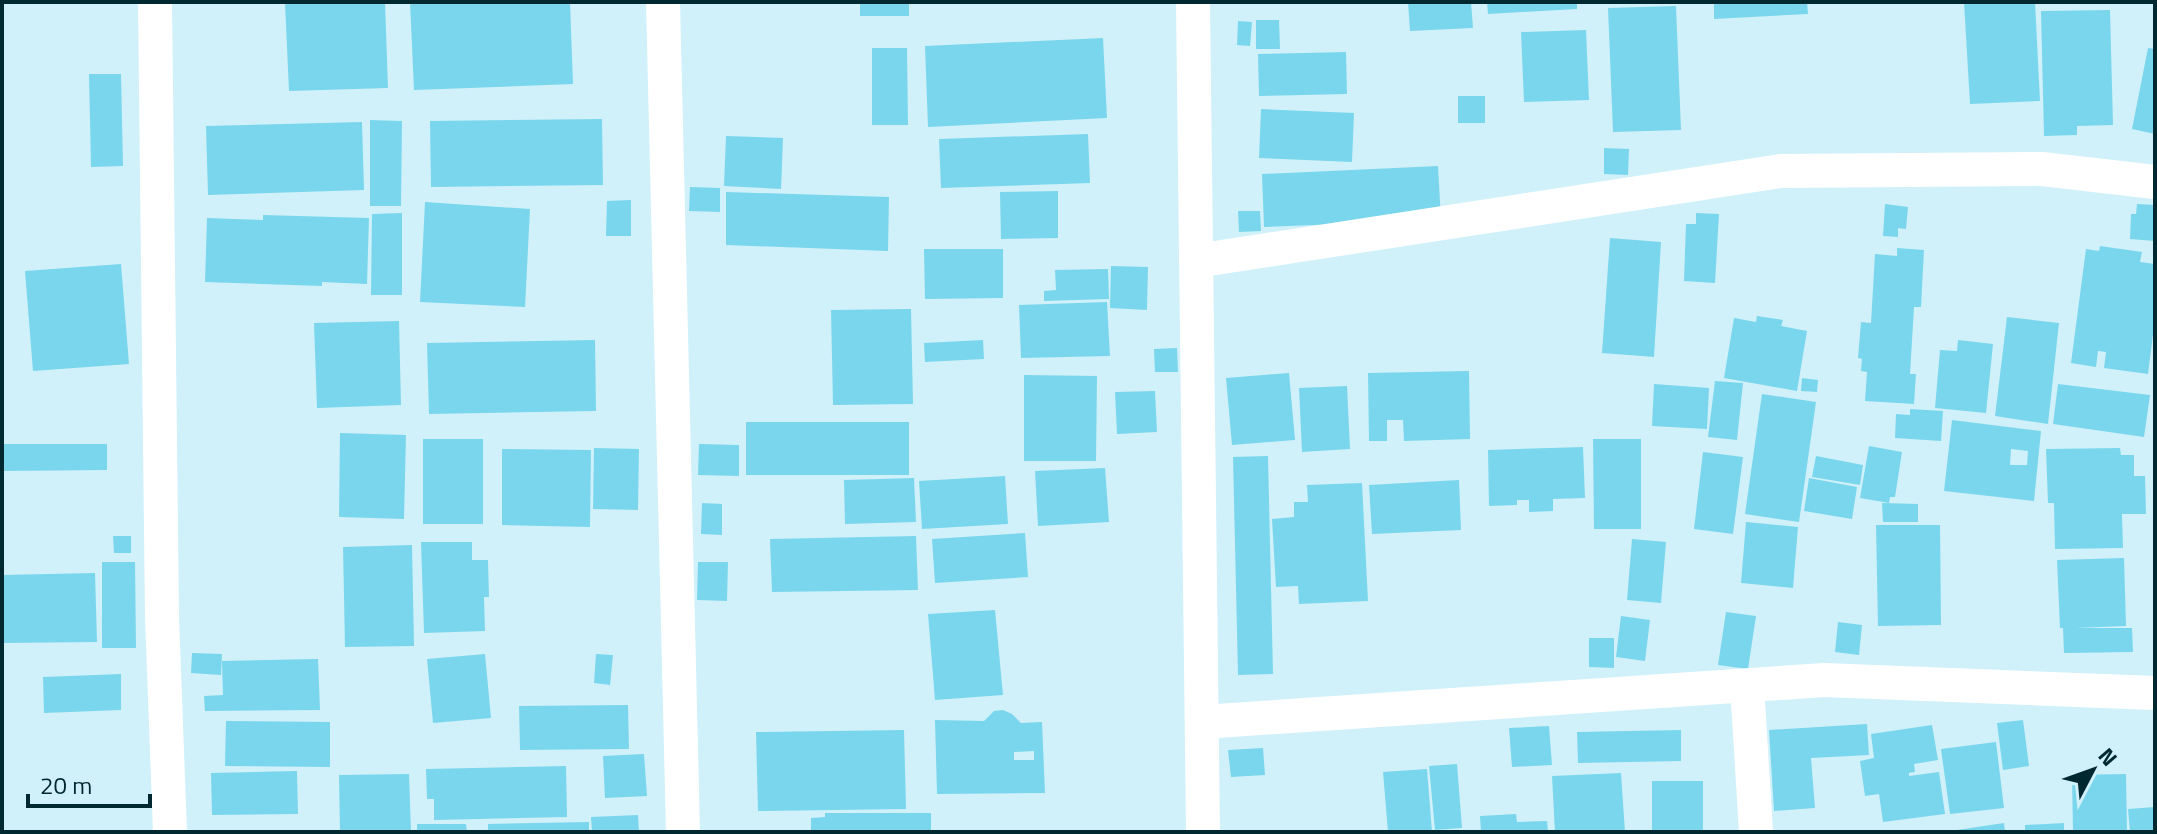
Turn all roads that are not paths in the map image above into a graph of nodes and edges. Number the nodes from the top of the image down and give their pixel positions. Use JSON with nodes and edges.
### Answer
{"nodes":[{"id":1,"x":155,"y":2,"type":"edge"},
{"id":2,"x":663,"y":2,"type":"edge"},
{"id":3,"x":1193,"y":2,"type":"edge"},
{"id":4,"x":2155,"y":182,"type":"edge"},
{"id":5,"x":1196,"y":261,"type":"junction"},
{"id":6,"x":1747,"y":686,"type":"junction"},
{"id":7,"x":2155,"y":693,"type":"edge"},
{"id":8,"x":1202,"y":722,"type":"junction"},
{"id":9,"x":170,"y":832,"type":"edge"},
{"id":10,"x":683,"y":832,"type":"edge"},
{"id":11,"x":1203,"y":832,"type":"edge"},
{"id":12,"x":1756,"y":832,"type":"edge"}],
"edges":[{"from":1,"to":9,"type":"street"},
{"from":2,"to":10,"type":"street"},
{"from":3,"to":5,"type":"street"},
{"from":4,"to":5,"type":"street"},
{"from":5,"to":8,"type":"street"},
{"from":6,"to":7,"type":"street"},
{"from":6,"to":8,"type":"street"},
{"from":6,"to":12,"type":"street"},
{"from":8,"to":11,"type":"street"}]}
